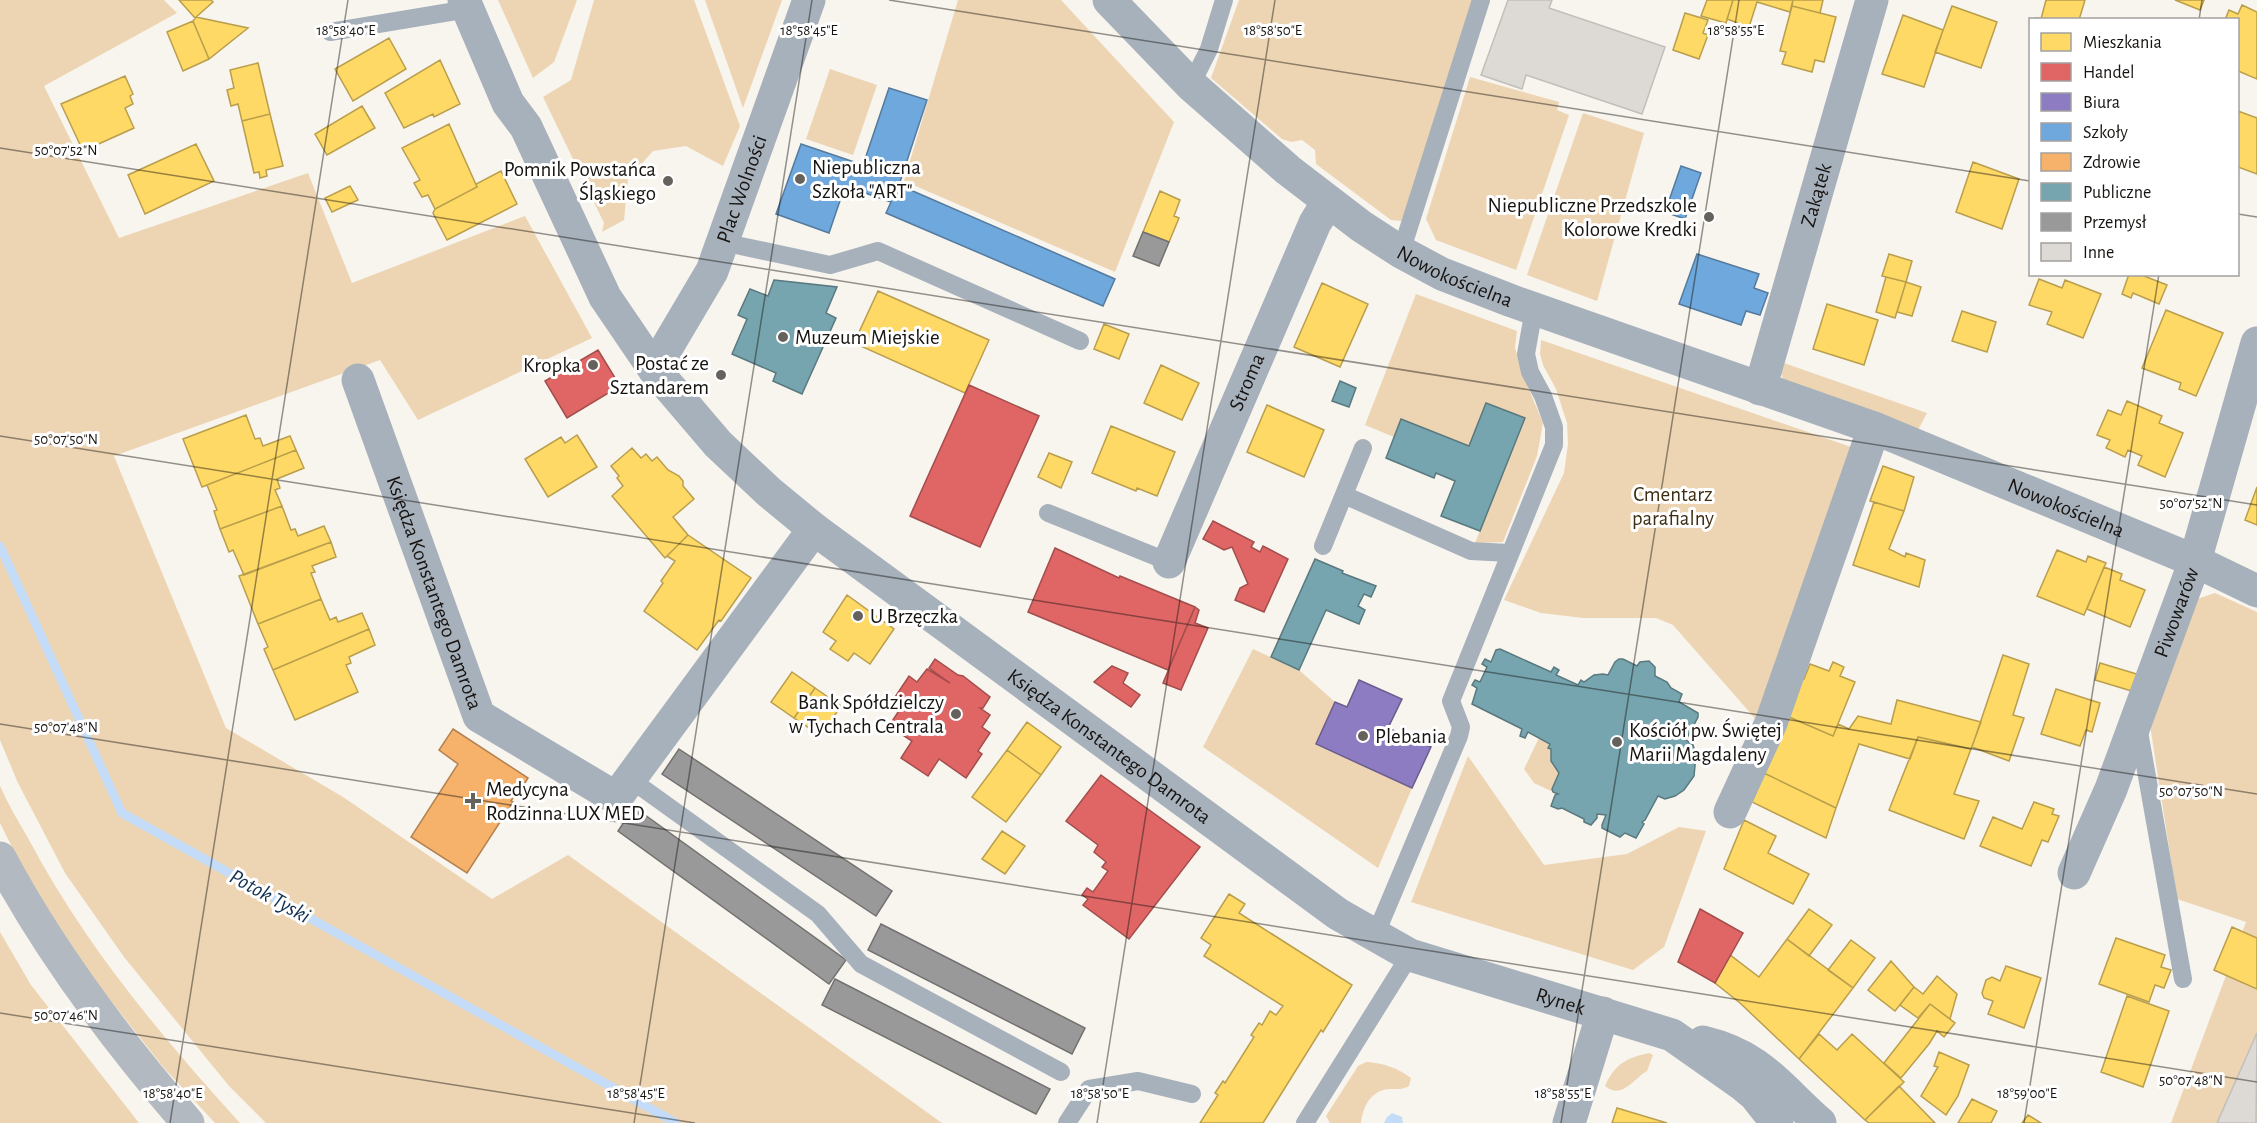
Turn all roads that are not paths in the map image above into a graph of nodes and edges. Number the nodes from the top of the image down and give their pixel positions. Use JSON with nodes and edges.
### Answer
{"nodes":[{"id":1,"x":808,"y":0,"type":"edge"},
{"id":2,"x":1108,"y":0,"type":"edge"},
{"id":3,"x":1224,"y":0,"type":"edge"},
{"id":4,"x":1481,"y":0,"type":"edge"},
{"id":5,"x":1872,"y":0,"type":"edge"},
{"id":6,"x":466,"y":4,"type":"edge"},
{"id":7,"x":330,"y":32,"type":"dead end"},
{"id":8,"x":1191,"y":85,"type":"junction"},
{"id":9,"x":1328,"y":202,"type":"junction"},
{"id":10,"x":722,"y":242,"type":"junction"},
{"id":11,"x":1401,"y":252,"type":"junction"},
{"id":12,"x":1534,"y":309,"type":"junction"},
{"id":13,"x":1080,"y":341,"type":"dead end"},
{"id":14,"x":2257,"y":343,"type":"edge"},
{"id":15,"x":654,"y":369,"type":"junction"},
{"id":16,"x":358,"y":380,"type":"dead end"},
{"id":17,"x":1760,"y":389,"type":"junction"},
{"id":18,"x":1874,"y":428,"type":"junction"},
{"id":19,"x":1363,"y":448,"type":"dead end"},
{"id":20,"x":1344,"y":495,"type":"junction"},
{"id":21,"x":1048,"y":513,"type":"dead end"},
{"id":22,"x":814,"y":529,"type":"junction"},
{"id":23,"x":1323,"y":546,"type":"dead end"},
{"id":24,"x":1509,"y":553,"type":"junction"},
{"id":25,"x":2195,"y":561,"type":"junction"},
{"id":26,"x":1169,"y":562,"type":"joint"},
{"id":27,"x":2257,"y":591,"type":"edge"},
{"id":28,"x":2137,"y":718,"type":"junction"},
{"id":29,"x":630,"y":778,"type":"junction"},
{"id":30,"x":1730,"y":812,"type":"dead end"},
{"id":31,"x":0,"y":858,"type":"edge"},
{"id":32,"x":2074,"y":873,"type":"dead end"},
{"id":33,"x":1375,"y":936,"type":"junction"},
{"id":34,"x":1410,"y":955,"type":"junction"},
{"id":35,"x":2183,"y":979,"type":"dead end"},
{"id":36,"x":1603,"y":1013,"type":"junction"},
{"id":37,"x":1672,"y":1035,"type":"junction"},
{"id":38,"x":1061,"y":1072,"type":"dead end"},
{"id":39,"x":1192,"y":1094,"type":"dead end"},
{"id":40,"x":188,"y":1123,"type":"edge"},
{"id":41,"x":1067,"y":1123,"type":"edge"},
{"id":42,"x":1305,"y":1123,"type":"edge"},
{"id":43,"x":1569,"y":1123,"type":"edge"},
{"id":44,"x":1778,"y":1123,"type":"edge"},
{"id":45,"x":1820,"y":1123,"type":"edge"}],
"edges":[{"from":1,"to":10,"type":"street","name":"Plac Wolności"},
{"from":2,"to":8,"type":"street","name":"Nowokościelna"},
{"from":3,"to":8,"type":"lane"},
{"from":4,"to":11,"type":"lane"},
{"from":5,"to":17,"type":"street","name":"Zakątek"},
{"from":6,"to":7,"type":"lane"},
{"from":6,"to":15,"type":"street","name":"Księdza Konstantego Damrota"},
{"from":8,"to":9,"type":"street","name":"Nowokościelna"},
{"from":9,"to":11,"type":"street","name":"Nowokościelna"},
{"from":9,"to":26,"type":"street","name":"Stroma"},
{"from":10,"to":13,"type":"lane"},
{"from":10,"to":15,"type":"street","name":"Plac Wolności"},
{"from":11,"to":12,"type":"street","name":"Nowokościelna"},
{"from":12,"to":17,"type":"street","name":"Nowokościelna"},
{"from":12,"to":24,"type":"lane"},
{"from":14,"to":25,"type":"street","name":"Piwowarów"},
{"from":15,"to":22,"type":"street","name":"Księdza Konstantego Damrota"},
{"from":16,"to":29,"type":"street","name":"Księdza Konstantego Damrota"},
{"from":17,"to":18,"type":"street","name":"Nowokościelna"},
{"from":18,"to":25,"type":"street","name":"Nowokościelna"},
{"from":18,"to":30,"type":"street"},
{"from":19,"to":20,"type":"lane"},
{"from":20,"to":23,"type":"lane"},
{"from":20,"to":24,"type":"lane"},
{"from":21,"to":26,"type":"lane"},
{"from":22,"to":29,"type":"street","name":"Księdza Konstantego Damrota"},
{"from":22,"to":33,"type":"street","name":"Księdza Konstantego Damrota"},
{"from":24,"to":33,"type":"lane"},
{"from":25,"to":27,"type":"street","name":"Nowokościelna"},
{"from":25,"to":28,"type":"street","name":"Piwowarów"},
{"from":28,"to":32,"type":"street","name":"Piwowarów"},
{"from":28,"to":35,"type":"lane"},
{"from":29,"to":38,"type":"lane"},
{"from":31,"to":40,"type":"street"},
{"from":33,"to":34,"type":"street","name":"Księdza Konstantego Damrota"},
{"from":34,"to":36,"type":"street","name":"Rynek"},
{"from":34,"to":42,"type":"lane"},
{"from":36,"to":37,"type":"street"},
{"from":36,"to":43,"type":"street","name":"Rynek"},
{"from":37,"to":44,"type":"street"},
{"from":37,"to":45,"type":"street"},
{"from":39,"to":41,"type":"lane"}]}
